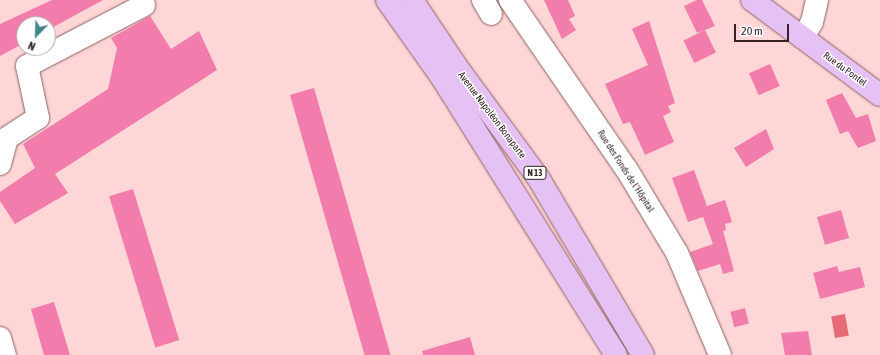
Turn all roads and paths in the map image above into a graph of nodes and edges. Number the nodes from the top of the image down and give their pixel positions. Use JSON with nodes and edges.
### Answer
{"nodes":[{"id":1,"x":387,"y":0,"type":"edge"},
{"id":2,"x":412,"y":0,"type":"edge"},
{"id":3,"x":510,"y":0,"type":"edge"},
{"id":4,"x":752,"y":0,"type":"edge"},
{"id":5,"x":817,"y":0,"type":"edge"},
{"id":6,"x":144,"y":5,"type":"dead end"},
{"id":7,"x":803,"y":38,"type":"junction"},
{"id":8,"x":880,"y":95,"type":"edge"},
{"id":9,"x":0,"y":164,"type":"edge"},
{"id":10,"x":0,"y":338,"type":"edge"},
{"id":11,"x":5,"y":355,"type":"edge"},
{"id":12,"x":616,"y":355,"type":"edge"},
{"id":13,"x":643,"y":355,"type":"edge"},
{"id":14,"x":720,"y":355,"type":"edge"}],
"edges":[{"from":1,"to":12,"type":"main road","name":"Avenue Napoléon Bonaparte","number":"N 13"},
{"from":2,"to":13,"type":"main road","name":"Avenue Napoléon Bonaparte","number":"N 13"},
{"from":3,"to":14,"type":"street","name":"Rue des Fonds de l'Hôpital"},
{"from":4,"to":7,"type":"main road","name":"Rue du Pontel"},
{"from":5,"to":7,"type":"street"},
{"from":6,"to":9,"type":"street"},
{"from":7,"to":8,"type":"main road","name":"Rue du Pontel"},
{"from":10,"to":11,"type":"street"}]}
